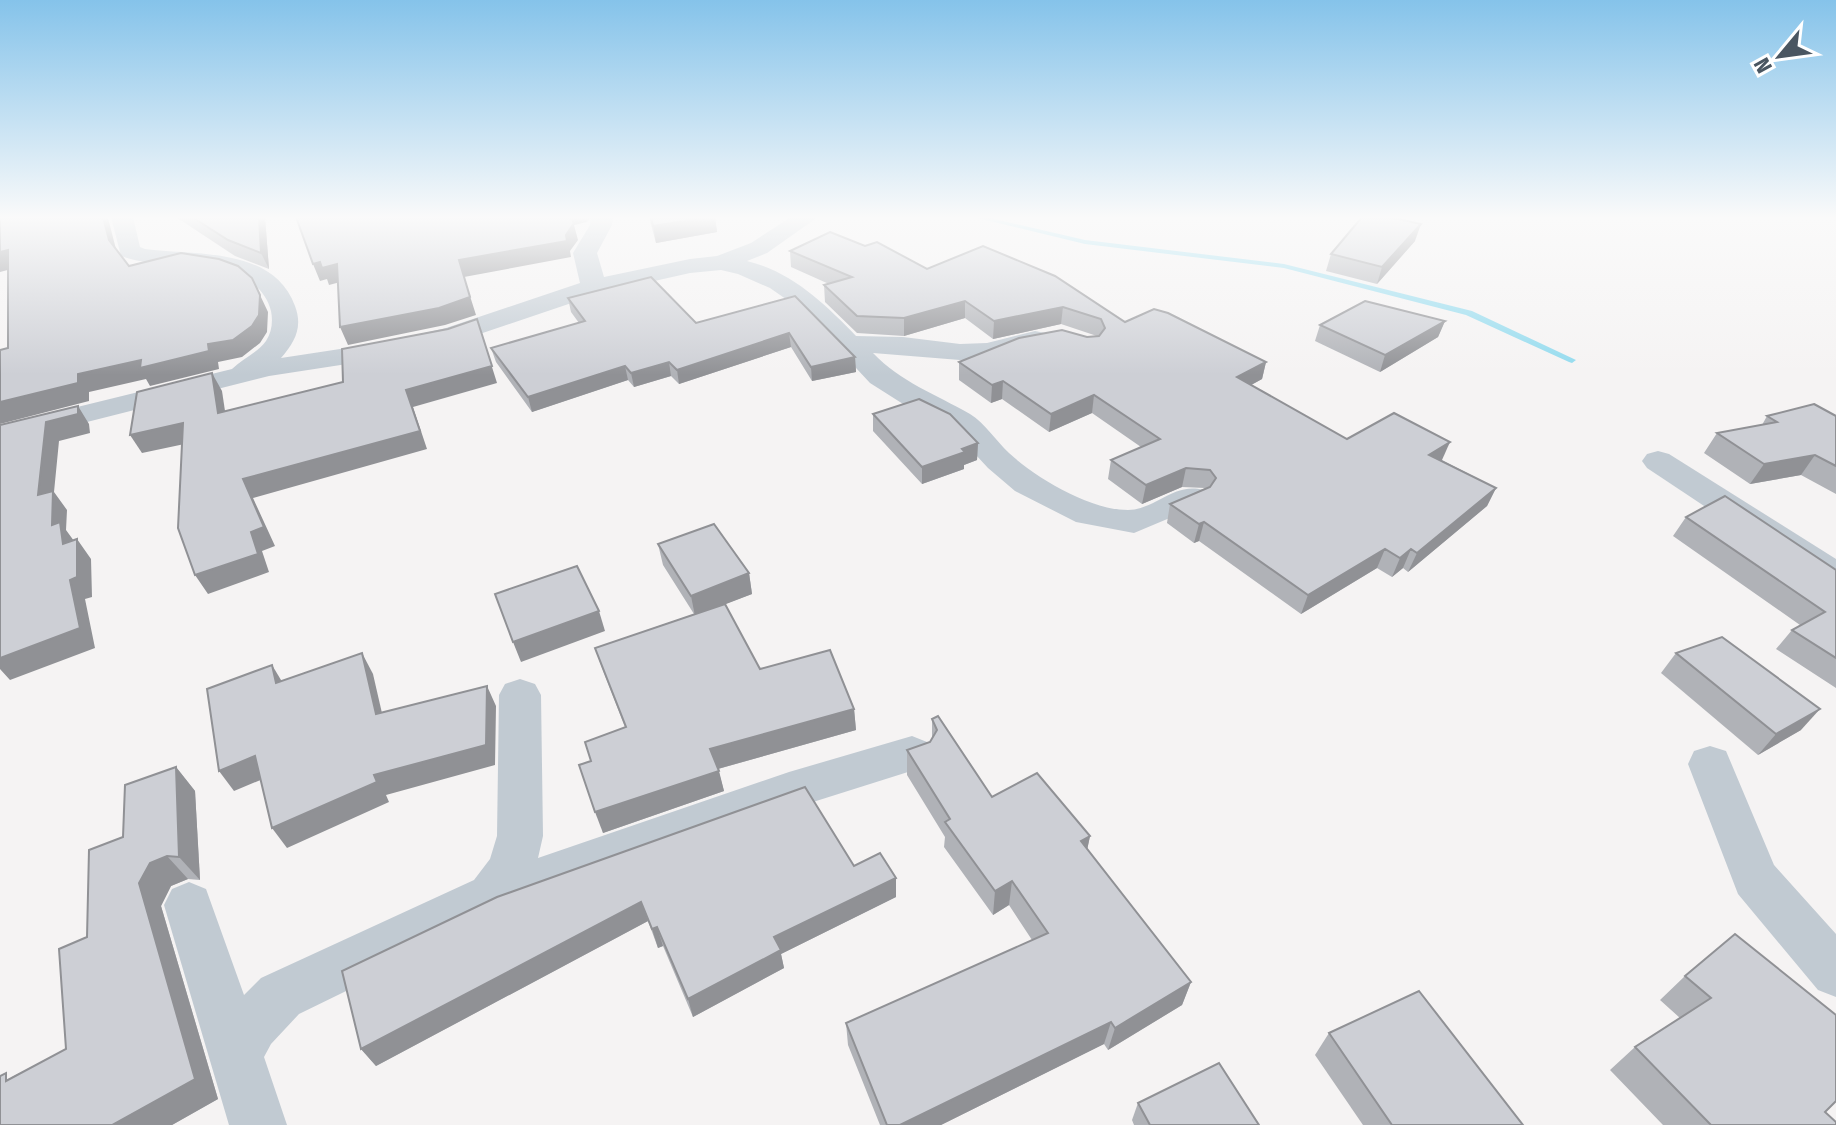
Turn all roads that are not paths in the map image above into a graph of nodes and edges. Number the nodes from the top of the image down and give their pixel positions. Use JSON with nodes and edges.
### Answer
{"nodes":[{"id":1,"x":238,"y":270,"type":"edge"},
{"id":2,"x":589,"y":270,"type":"edge"},
{"id":3,"x":679,"y":270,"type":"edge"},
{"id":4,"x":748,"y":270,"type":"edge"},
{"id":5,"x":594,"y":287,"type":"junction"},
{"id":6,"x":1062,"y":335,"type":"edge"},
{"id":7,"x":847,"y":344,"type":"junction"},
{"id":8,"x":235,"y":377,"type":"junction"},
{"id":9,"x":0,"y":435,"type":"edge"},
{"id":10,"x":1658,"y":461,"type":"dead end"},
{"id":11,"x":1191,"y":497,"type":"edge"},
{"id":12,"x":1836,"y":576,"type":"edge"},
{"id":13,"x":520,"y":695,"type":"dead end"},
{"id":14,"x":912,"y":754,"type":"edge"},
{"id":15,"x":1710,"y":764,"type":"dead end"},
{"id":16,"x":491,"y":896,"type":"junction"},
{"id":17,"x":189,"y":905,"type":"dead end"},
{"id":18,"x":1836,"y":972,"type":"edge"},
{"id":19,"x":236,"y":1053,"type":"junction"},
{"id":20,"x":258,"y":1125,"type":"edge"}],
"edges":[{"from":1,"to":8,"type":"street"},
{"from":2,"to":5,"type":"street"},
{"from":3,"to":5,"type":"street"},
{"from":4,"to":7,"type":"street"},
{"from":5,"to":8,"type":"street"},
{"from":6,"to":7,"type":"street"},
{"from":7,"to":11,"type":"street"},
{"from":8,"to":9,"type":"street"},
{"from":10,"to":12,"type":"street"},
{"from":13,"to":16,"type":"street"},
{"from":14,"to":16,"type":"street"},
{"from":15,"to":18,"type":"street"},
{"from":16,"to":19,"type":"street"},
{"from":17,"to":19,"type":"street"},
{"from":19,"to":20,"type":"street"}]}
